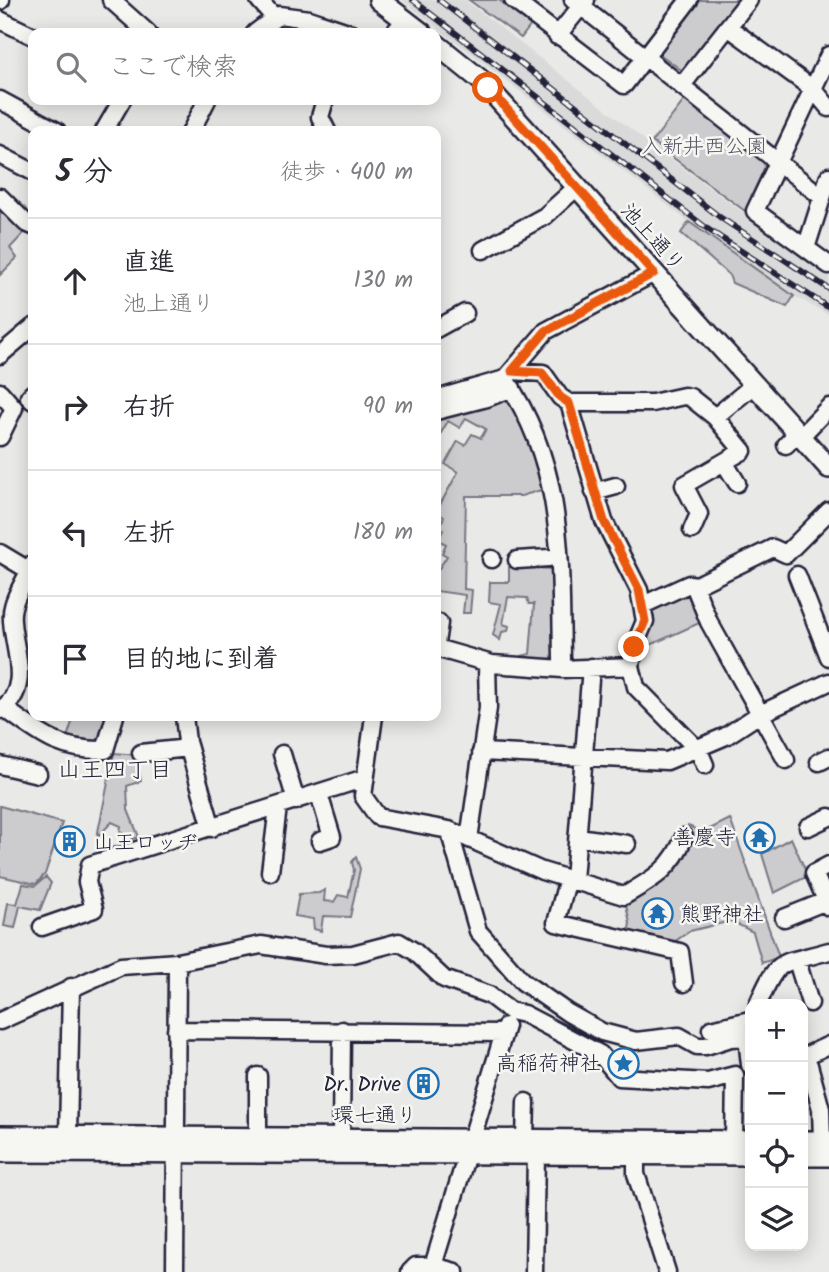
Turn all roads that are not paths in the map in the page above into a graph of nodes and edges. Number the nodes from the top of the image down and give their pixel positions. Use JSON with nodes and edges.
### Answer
{"nodes":[{"id":1,"x":111,"y":0,"type":"edge"},
{"id":2,"x":259,"y":0,"type":"edge"},
{"id":3,"x":379,"y":0,"type":"edge"},
{"id":4,"x":513,"y":0,"type":"edge"},
{"id":5,"x":689,"y":0,"type":"edge"},
{"id":6,"x":749,"y":0,"type":"edge"},
{"id":7,"x":580,"y":2,"type":"edge"},
{"id":8,"x":274,"y":16,"type":"junction"},
{"id":9,"x":0,"y":20,"type":"edge"},
{"id":10,"x":399,"y":27,"type":"edge"},
{"id":11,"x":728,"y":27,"type":"junction"},
{"id":12,"x":142,"y":28,"type":"edge"},
{"id":13,"x":261,"y":28,"type":"edge"},
{"id":14,"x":336,"y":28,"type":"edge"},
{"id":15,"x":28,"y":34,"type":"edge"},
{"id":16,"x":557,"y":36,"type":"junction"},
{"id":17,"x":441,"y":48,"type":"edge"},
{"id":18,"x":829,"y":55,"type":"edge"},
{"id":19,"x":646,"y":56,"type":"junction"},
{"id":20,"x":683,"y":84,"type":"junction"},
{"id":21,"x":813,"y":89,"type":"junction"},
{"id":22,"x":0,"y":100,"type":"edge"},
{"id":23,"x":119,"y":105,"type":"edge"},
{"id":24,"x":204,"y":105,"type":"edge"},
{"id":25,"x":324,"y":105,"type":"edge"},
{"id":26,"x":829,"y":108,"type":"edge"},
{"id":27,"x":48,"y":126,"type":"edge"},
{"id":28,"x":107,"y":126,"type":"edge"},
{"id":29,"x":194,"y":126,"type":"edge"},
{"id":30,"x":324,"y":126,"type":"edge"},
{"id":31,"x":0,"y":155,"type":"edge"},
{"id":32,"x":778,"y":161,"type":"junction"},
{"id":33,"x":28,"y":169,"type":"edge"},
{"id":34,"x":829,"y":176,"type":"edge"},
{"id":35,"x":578,"y":187,"type":"junction"},
{"id":36,"x":0,"y":197,"type":"edge"},
{"id":37,"x":822,"y":197,"type":"junction"},
{"id":38,"x":28,"y":224,"type":"edge"},
{"id":39,"x":806,"y":248,"type":"junction"},
{"id":40,"x":483,"y":250,"type":"dead end"},
{"id":41,"x":829,"y":265,"type":"edge"},
{"id":42,"x":654,"y":273,"type":"junction"},
{"id":43,"x":465,"y":313,"type":"dead end"},
{"id":44,"x":441,"y":326,"type":"edge"},
{"id":45,"x":28,"y":331,"type":"edge"},
{"id":46,"x":0,"y":355,"type":"edge"},
{"id":47,"x":510,"y":379,"type":"junction"},
{"id":48,"x":755,"y":384,"type":"junction"},
{"id":49,"x":0,"y":392,"type":"edge"},
{"id":50,"x":441,"y":398,"type":"edge"},
{"id":51,"x":569,"y":403,"type":"junction"},
{"id":52,"x":829,"y":407,"type":"edge"},
{"id":53,"x":441,"y":410,"type":"edge"},
{"id":54,"x":715,"y":417,"type":"junction"},
{"id":55,"x":0,"y":437,"type":"edge"},
{"id":56,"x":795,"y":438,"type":"junction"},
{"id":57,"x":724,"y":462,"type":"junction"},
{"id":58,"x":829,"y":468,"type":"edge"},
{"id":59,"x":737,"y":482,"type":"dead end"},
{"id":60,"x":616,"y":486,"type":"dead end"},
{"id":61,"x":594,"y":492,"type":"junction"},
{"id":62,"x":829,"y":511,"type":"edge"},
{"id":63,"x":692,"y":530,"type":"dead end"},
{"id":64,"x":0,"y":553,"type":"edge"},
{"id":65,"x":554,"y":557,"type":"junction"},
{"id":66,"x":517,"y":560,"type":"dead end"},
{"id":67,"x":28,"y":565,"type":"edge"},
{"id":68,"x":797,"y":575,"type":"dead end"},
{"id":69,"x":694,"y":584,"type":"junction"},
{"id":70,"x":27,"y":594,"type":"edge"},
{"id":71,"x":643,"y":605,"type":"junction"},
{"id":72,"x":6,"y":610,"type":"edge"},
{"id":73,"x":441,"y":648,"type":"edge"},
{"id":74,"x":829,"y":657,"type":"edge"},
{"id":75,"x":562,"y":659,"type":"dead end"},
{"id":76,"x":487,"y":663,"type":"junction"},
{"id":77,"x":631,"y":666,"type":"junction"},
{"id":78,"x":591,"y":667,"type":"junction"},
{"id":79,"x":829,"y":682,"type":"edge"},
{"id":80,"x":2,"y":709,"type":"edge"},
{"id":81,"x":758,"y":715,"type":"junction"},
{"id":82,"x":115,"y":721,"type":"edge"},
{"id":83,"x":185,"y":721,"type":"edge"},
{"id":84,"x":373,"y":721,"type":"edge"},
{"id":85,"x":189,"y":748,"type":"junction"},
{"id":86,"x":695,"y":749,"type":"junction"},
{"id":87,"x":481,"y":752,"type":"junction"},
{"id":88,"x":141,"y":753,"type":"dead end"},
{"id":89,"x":282,"y":754,"type":"dead end"},
{"id":90,"x":585,"y":758,"type":"junction"},
{"id":91,"x":786,"y":760,"type":"dead end"},
{"id":92,"x":0,"y":765,"type":"edge"},
{"id":93,"x":705,"y":765,"type":"dead end"},
{"id":94,"x":38,"y":774,"type":"dead end"},
{"id":95,"x":365,"y":778,"type":"junction"},
{"id":96,"x":319,"y":794,"type":"junction"},
{"id":97,"x":296,"y":801,"type":"junction"},
{"id":98,"x":278,"y":807,"type":"junction"},
{"id":99,"x":829,"y":817,"type":"edge"},
{"id":100,"x":808,"y":827,"type":"dead end"},
{"id":101,"x":212,"y":828,"type":"junction"},
{"id":102,"x":449,"y":830,"type":"junction"},
{"id":103,"x":578,"y":837,"type":"junction"},
{"id":104,"x":684,"y":837,"type":"dead end"},
{"id":105,"x":469,"y":839,"type":"junction"},
{"id":106,"x":320,"y":841,"type":"dead end"},
{"id":107,"x":627,"y":844,"type":"dead end"},
{"id":108,"x":829,"y":865,"type":"edge"},
{"id":109,"x":270,"y":872,"type":"dead end"},
{"id":110,"x":571,"y":879,"type":"junction"},
{"id":111,"x":827,"y":904,"type":"edge"},
{"id":112,"x":784,"y":918,"type":"dead end"},
{"id":113,"x":42,"y":927,"type":"dead end"},
{"id":114,"x":829,"y":951,"type":"edge"},
{"id":115,"x":797,"y":961,"type":"junction"},
{"id":116,"x":177,"y":962,"type":"junction"},
{"id":117,"x":684,"y":983,"type":"dead end"},
{"id":118,"x":71,"y":988,"type":"junction"},
{"id":119,"x":760,"y":999,"type":"edge"},
{"id":120,"x":810,"y":1003,"type":"dead end"},
{"id":121,"x":510,"y":1011,"type":"junction"},
{"id":122,"x":0,"y":1021,"type":"edge"},
{"id":123,"x":745,"y":1021,"type":"edge"},
{"id":124,"x":711,"y":1029,"type":"dead end"},
{"id":125,"x":176,"y":1030,"type":"junction"},
{"id":126,"x":342,"y":1030,"type":"junction"},
{"id":127,"x":504,"y":1033,"type":"junction"},
{"id":128,"x":745,"y":1038,"type":"edge"},
{"id":129,"x":829,"y":1045,"type":"edge"},
{"id":130,"x":808,"y":1057,"type":"edge"},
{"id":131,"x":805,"y":1062,"type":"edge"},
{"id":132,"x":745,"y":1070,"type":"edge"},
{"id":133,"x":258,"y":1076,"type":"dead end"},
{"id":134,"x":526,"y":1102,"type":"dead end"},
{"id":135,"x":0,"y":1136,"type":"edge"},
{"id":136,"x":68,"y":1136,"type":"junction"},
{"id":137,"x":258,"y":1137,"type":"junction"},
{"id":138,"x":341,"y":1137,"type":"junction"},
{"id":139,"x":742,"y":1142,"type":"edge"},
{"id":140,"x":175,"y":1144,"type":"junction"},
{"id":141,"x":821,"y":1145,"type":"edge"},
{"id":142,"x":468,"y":1146,"type":"junction"},
{"id":143,"x":531,"y":1147,"type":"junction"},
{"id":144,"x":0,"y":1152,"type":"edge"},
{"id":145,"x":636,"y":1155,"type":"junction"},
{"id":146,"x":745,"y":1155,"type":"edge"},
{"id":147,"x":433,"y":1266,"type":"junction"},
{"id":148,"x":175,"y":1272,"type":"edge"},
{"id":149,"x":410,"y":1272,"type":"edge"},
{"id":150,"x":455,"y":1272,"type":"edge"},
{"id":151,"x":534,"y":1272,"type":"edge"},
{"id":152,"x":667,"y":1272,"type":"edge"}],
"edges":[{"from":1,"to":12,"type":"street"},
{"from":2,"to":8,"type":"street"},
{"from":3,"to":10,"type":"main road"},
{"from":4,"to":16,"type":"street"},
{"from":5,"to":19,"type":"street"},
{"from":6,"to":11,"type":"street"},
{"from":7,"to":16,"type":"street"},
{"from":7,"to":19,"type":"street"},
{"from":8,"to":13,"type":"street"},
{"from":8,"to":14,"type":"street"},
{"from":9,"to":15,"type":"street"},
{"from":11,"to":20,"type":"street"},
{"from":11,"to":21,"type":"street"},
{"from":16,"to":19,"type":"street"},
{"from":17,"to":35,"type":"main road","name":"池上通り"},
{"from":18,"to":21,"type":"street"},
{"from":19,"to":20,"type":"street"},
{"from":20,"to":32,"type":"street"},
{"from":21,"to":26,"type":"street"},
{"from":21,"to":32,"type":"street"},
{"from":22,"to":27,"type":"street"},
{"from":23,"to":28,"type":"street"},
{"from":24,"to":29,"type":"street"},
{"from":25,"to":30,"type":"street"},
{"from":31,"to":33,"type":"street"},
{"from":32,"to":37,"type":"street"},
{"from":32,"to":39,"type":"street"},
{"from":34,"to":37,"type":"street"},
{"from":35,"to":40,"type":"street"},
{"from":35,"to":42,"type":"main road","name":"池上通り"},
{"from":36,"to":38,"type":"street"},
{"from":37,"to":39,"type":"street"},
{"from":39,"to":41,"type":"street"},
{"from":42,"to":47,"type":"street"},
{"from":42,"to":48,"type":"main road","name":"池上通り"},
{"from":43,"to":44,"type":"street"},
{"from":45,"to":46,"type":"street"},
{"from":47,"to":50,"type":"street"},
{"from":47,"to":51,"type":"street"},
{"from":47,"to":53,"type":"street"},
{"from":47,"to":65,"type":"street"},
{"from":48,"to":54,"type":"street"},
{"from":48,"to":56,"type":"main road","name":"池上通り"},
{"from":49,"to":55,"type":"street"},
{"from":51,"to":54,"type":"street"},
{"from":51,"to":61,"type":"street"},
{"from":52,"to":56,"type":"street"},
{"from":54,"to":57,"type":"street"},
{"from":56,"to":58,"type":"main road","name":"池上通り"},
{"from":57,"to":59,"type":"street"},
{"from":57,"to":63,"type":"street"},
{"from":60,"to":61,"type":"street"},
{"from":61,"to":71,"type":"street"},
{"from":62,"to":69,"type":"street"},
{"from":64,"to":67,"type":"street"},
{"from":65,"to":66,"type":"street"},
{"from":65,"to":75,"type":"street"},
{"from":68,"to":74,"type":"street"},
{"from":69,"to":71,"type":"street"},
{"from":69,"to":81,"type":"street"},
{"from":70,"to":72,"type":"street"},
{"from":71,"to":77,"type":"street"},
{"from":72,"to":80,"type":"street"},
{"from":73,"to":76,"type":"street"},
{"from":76,"to":78,"type":"street"},
{"from":76,"to":87,"type":"street"},
{"from":77,"to":78,"type":"street"},
{"from":77,"to":86,"type":"street"},
{"from":78,"to":90,"type":"street"},
{"from":79,"to":81,"type":"street"},
{"from":80,"to":82,"type":"street"},
{"from":81,"to":86,"type":"street"},
{"from":81,"to":91,"type":"street"},
{"from":83,"to":85,"type":"street"},
{"from":84,"to":95,"type":"street"},
{"from":85,"to":88,"type":"street"},
{"from":85,"to":101,"type":"street"},
{"from":86,"to":90,"type":"street"},
{"from":86,"to":93,"type":"street"},
{"from":87,"to":90,"type":"street"},
{"from":87,"to":105,"type":"street"},
{"from":89,"to":97,"type":"street"},
{"from":90,"to":103,"type":"street"},
{"from":92,"to":94,"type":"street"},
{"from":95,"to":96,"type":"street"},
{"from":95,"to":102,"type":"street"},
{"from":96,"to":97,"type":"street"},
{"from":96,"to":106,"type":"street"},
{"from":97,"to":98,"type":"street"},
{"from":98,"to":101,"type":"street"},
{"from":98,"to":109,"type":"street"},
{"from":99,"to":100,"type":"street"},
{"from":101,"to":113,"type":"street"},
{"from":102,"to":105,"type":"street"},
{"from":102,"to":128,"type":"street"},
{"from":103,"to":107,"type":"street"},
{"from":103,"to":110,"type":"street"},
{"from":104,"to":110,"type":"street"},
{"from":105,"to":110,"type":"street"},
{"from":108,"to":111,"type":"street"},
{"from":110,"to":117,"type":"street"},
{"from":111,"to":112,"type":"street"},
{"from":114,"to":115,"type":"street"},
{"from":115,"to":119,"type":"street"},
{"from":115,"to":120,"type":"street"},
{"from":116,"to":118,"type":"street"},
{"from":116,"to":121,"type":"street"},
{"from":116,"to":125,"type":"street"},
{"from":118,"to":122,"type":"street"},
{"from":118,"to":136,"type":"street"},
{"from":121,"to":127,"type":"street"},
{"from":121,"to":132,"type":"street"},
{"from":123,"to":124,"type":"street"},
{"from":125,"to":126,"type":"street"},
{"from":125,"to":140,"type":"street"},
{"from":126,"to":127,"type":"street"},
{"from":126,"to":138,"type":"street"},
{"from":127,"to":142,"type":"street"},
{"from":129,"to":130,"type":"street"},
{"from":131,"to":141,"type":"street"},
{"from":132,"to":139,"type":"street"},
{"from":133,"to":137,"type":"street"},
{"from":134,"to":143,"type":"street"},
{"from":135,"to":136,"type":"main road","name":"環七通り"},
{"from":136,"to":140,"type":"main road","name":"環七通り"},
{"from":137,"to":138,"type":"main road","name":"環七通り"},
{"from":137,"to":140,"type":"main road","name":"環七通り"},
{"from":138,"to":142,"type":"main road","name":"環七通り"},
{"from":139,"to":143,"type":"main road","name":"環七通り"},
{"from":140,"to":142,"type":"main road","name":"環七通り"},
{"from":140,"to":144,"type":"main road","name":"環七通り"},
{"from":140,"to":148,"type":"street"},
{"from":142,"to":143,"type":"main road","name":"環七通り"},
{"from":142,"to":147,"type":"street"},
{"from":143,"to":145,"type":"main road","name":"環七通り"},
{"from":143,"to":151,"type":"street"},
{"from":145,"to":146,"type":"main road","name":"環七通り"},
{"from":145,"to":152,"type":"street"},
{"from":147,"to":149,"type":"street"},
{"from":147,"to":150,"type":"street"}]}
